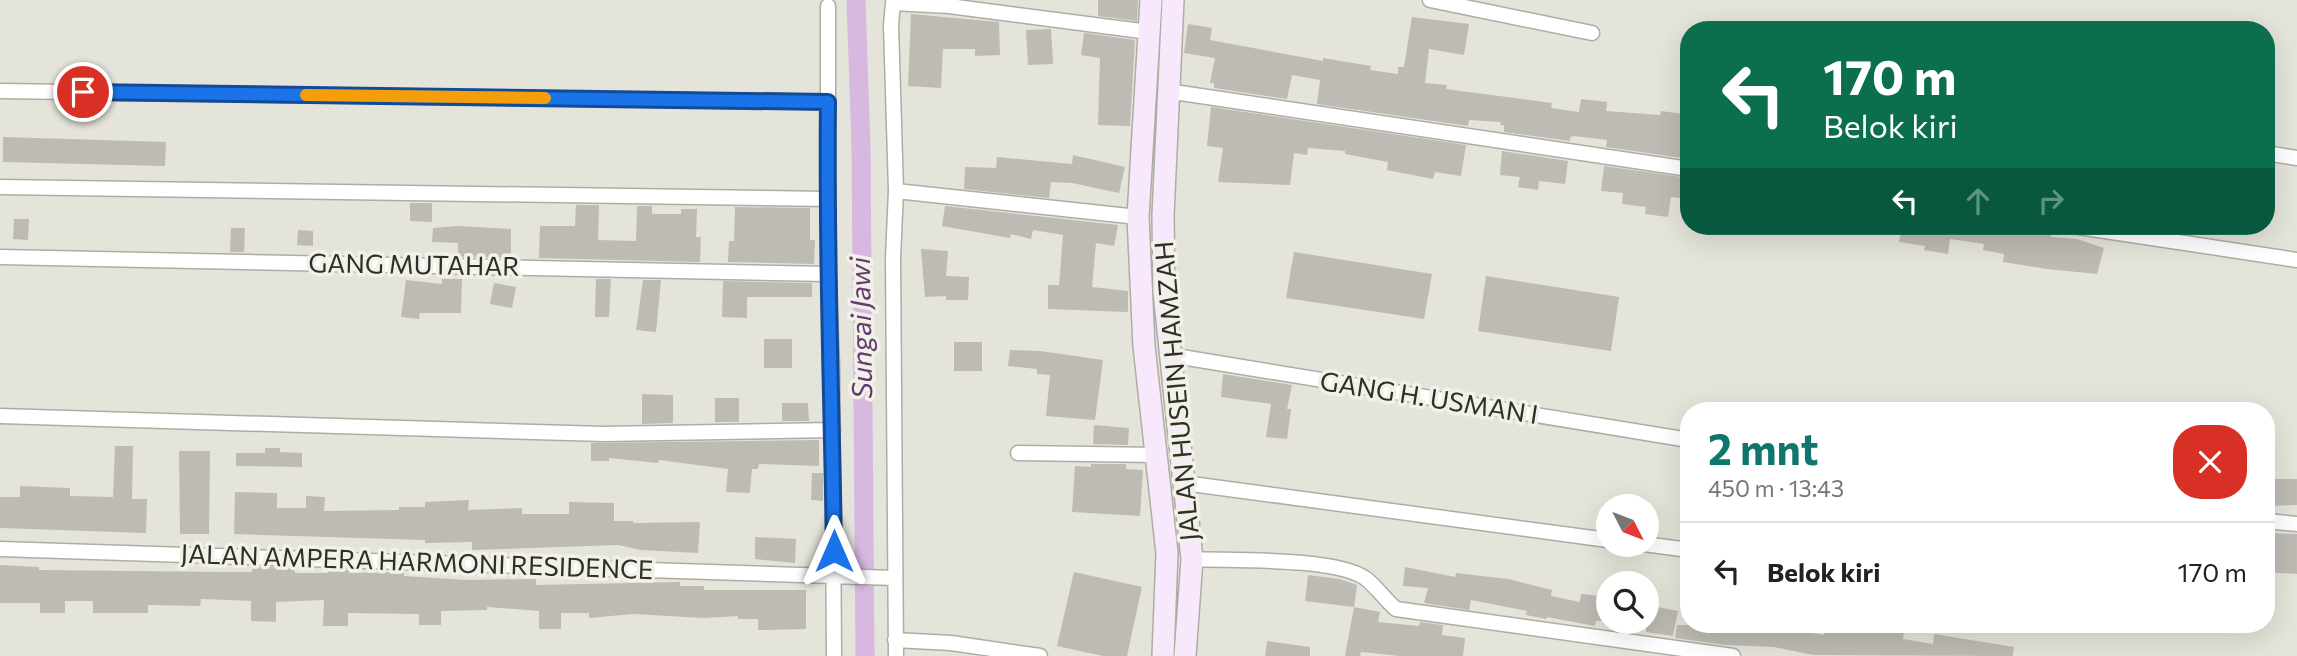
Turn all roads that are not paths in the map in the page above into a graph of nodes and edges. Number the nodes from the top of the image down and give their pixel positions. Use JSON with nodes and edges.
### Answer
{"nodes":[{"id":1,"x":1151,"y":0,"type":"edge"},
{"id":2,"x":1173,"y":0,"type":"edge"},
{"id":3,"x":1430,"y":0,"type":"edge"},
{"id":4,"x":828,"y":6,"type":"dead end"},
{"id":5,"x":1149,"y":32,"type":"junction"},
{"id":6,"x":1592,"y":33,"type":"dead end"},
{"id":7,"x":0,"y":91,"type":"edge"},
{"id":8,"x":1167,"y":91,"type":"junction"},
{"id":9,"x":828,"y":102,"type":"junction"},
{"id":10,"x":2275,"y":154,"type":"edge"},
{"id":11,"x":2297,"y":158,"type":"edge"},
{"id":12,"x":1680,"y":168,"type":"edge"},
{"id":13,"x":0,"y":187,"type":"edge"},
{"id":14,"x":896,"y":191,"type":"junction"},
{"id":15,"x":828,"y":199,"type":"junction"},
{"id":16,"x":1138,"y":217,"type":"junction"},
{"id":17,"x":2132,"y":235,"type":"edge"},
{"id":18,"x":0,"y":257,"type":"edge"},
{"id":19,"x":2297,"y":260,"type":"edge"},
{"id":20,"x":828,"y":274,"type":"junction"},
{"id":21,"x":1169,"y":355,"type":"junction"},
{"id":22,"x":0,"y":416,"type":"edge"},
{"id":23,"x":833,"y":429,"type":"junction"},
{"id":24,"x":1680,"y":439,"type":"edge"},
{"id":25,"x":1018,"y":453,"type":"dead end"},
{"id":26,"x":1157,"y":455,"type":"junction"},
{"id":27,"x":1184,"y":483,"type":"junction"},
{"id":28,"x":2275,"y":522,"type":"edge"},
{"id":29,"x":2297,"y":524,"type":"edge"},
{"id":30,"x":1596,"y":538,"type":"edge"},
{"id":31,"x":1659,"y":546,"type":"edge"},
{"id":32,"x":0,"y":549,"type":"edge"},
{"id":33,"x":1680,"y":549,"type":"edge"},
{"id":34,"x":1192,"y":558,"type":"junction"},
{"id":35,"x":838,"y":575,"type":"junction"},
{"id":36,"x":888,"y":578,"type":"junction"},
{"id":37,"x":895,"y":640,"type":"junction"},
{"id":38,"x":834,"y":656,"type":"edge"},
{"id":39,"x":896,"y":656,"type":"edge"},
{"id":40,"x":1040,"y":656,"type":"edge"},
{"id":41,"x":1163,"y":656,"type":"edge"},
{"id":42,"x":1185,"y":656,"type":"edge"},
{"id":43,"x":1733,"y":656,"type":"edge"}],
"edges":[{"from":1,"to":5,"type":"street","name":"JALAN HUSEIN HAMZAH"},
{"from":2,"to":8,"type":"street","name":"JALAN HUSEIN HAMZAH"},
{"from":3,"to":6,"type":"street"},
{"from":4,"to":9,"type":"street"},
{"from":5,"to":14,"type":"street"},
{"from":5,"to":16,"type":"street","name":"JALAN HUSEIN HAMZAH"},
{"from":7,"to":9,"type":"street"},
{"from":8,"to":12,"type":"street"},
{"from":8,"to":21,"type":"street","name":"JALAN HUSEIN HAMZAH"},
{"from":9,"to":15,"type":"street"},
{"from":10,"to":11,"type":"street"},
{"from":13,"to":15,"type":"street"},
{"from":14,"to":16,"type":"street"},
{"from":14,"to":36,"type":"street"},
{"from":15,"to":20,"type":"street"},
{"from":16,"to":26,"type":"street","name":"JALAN HUSEIN HAMZAH"},
{"from":17,"to":19,"type":"street"},
{"from":18,"to":20,"type":"street","name":"GANG MUTAHAR"},
{"from":20,"to":23,"type":"street"},
{"from":21,"to":24,"type":"street","name":"GANG H. USMAN I"},
{"from":21,"to":27,"type":"street","name":"JALAN HUSEIN HAMZAH"},
{"from":22,"to":23,"type":"street"},
{"from":23,"to":35,"type":"street"},
{"from":25,"to":26,"type":"street"},
{"from":26,"to":41,"type":"street","name":"JALAN HUSEIN HAMZAH"},
{"from":27,"to":30,"type":"street"},
{"from":27,"to":34,"type":"street","name":"JALAN HUSEIN HAMZAH"},
{"from":28,"to":29,"type":"street"},
{"from":31,"to":33,"type":"street"},
{"from":32,"to":35,"type":"street","name":"JALAN AMPERA HARMONI RESIDENCE"},
{"from":34,"to":42,"type":"street","name":"JALAN HUSEIN HAMZAH"},
{"from":34,"to":43,"type":"street"},
{"from":35,"to":36,"type":"street","name":"JALAN AMPERA HARMONI RESIDENCE"},
{"from":35,"to":38,"type":"street"},
{"from":36,"to":37,"type":"street"},
{"from":37,"to":39,"type":"street"},
{"from":37,"to":40,"type":"street"}]}
